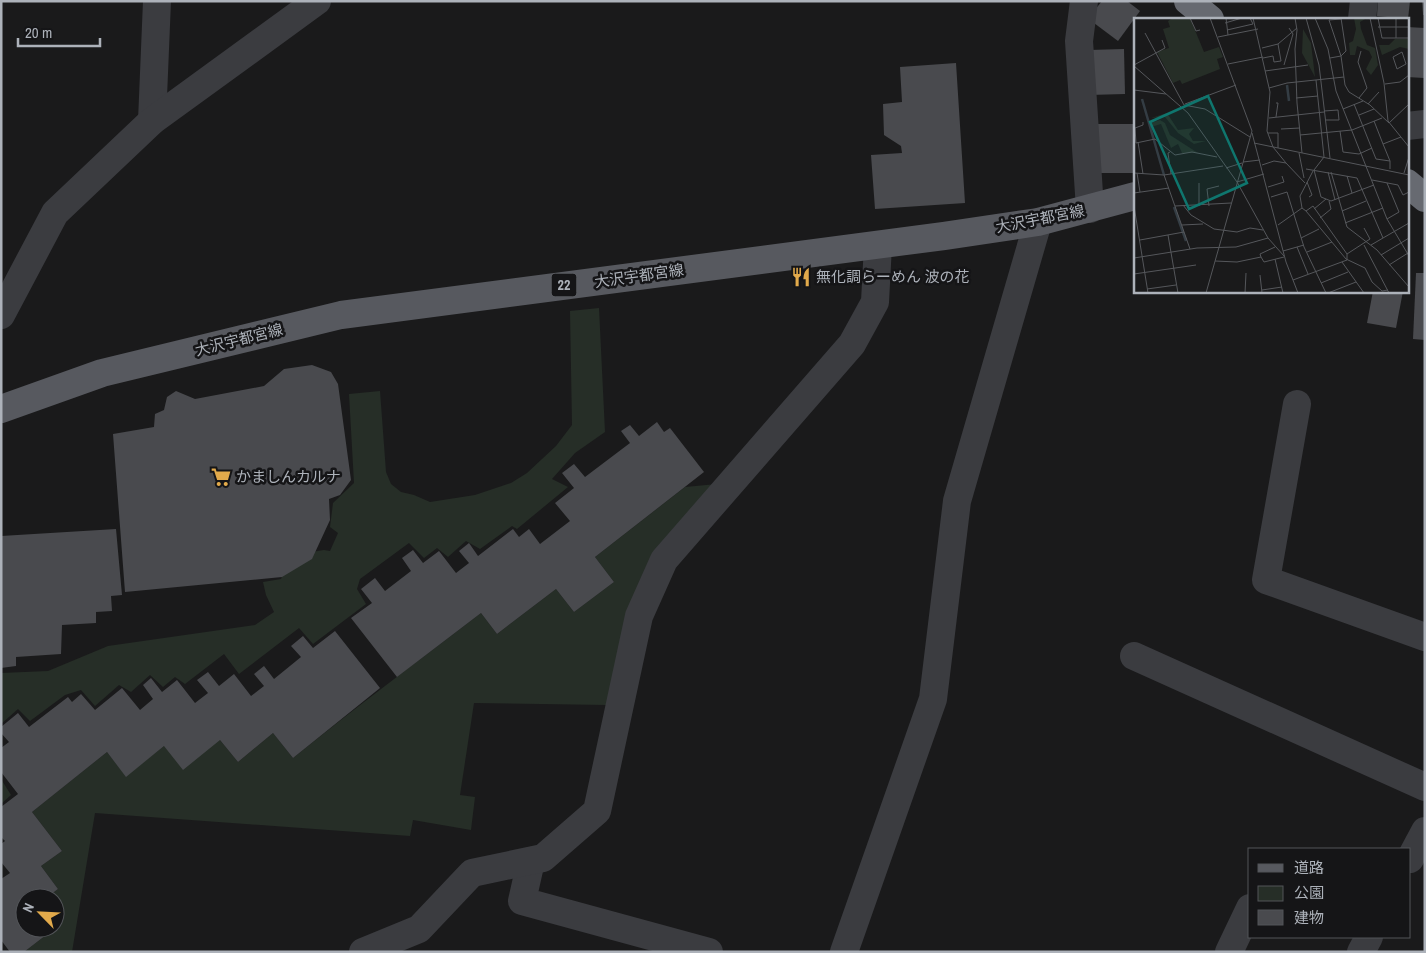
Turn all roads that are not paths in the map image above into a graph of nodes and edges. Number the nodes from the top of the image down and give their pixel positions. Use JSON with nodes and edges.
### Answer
{"nodes":[{"id":1,"x":157,"y":1,"type":"edge"},
{"id":2,"x":317,"y":1,"type":"edge"},
{"id":3,"x":1084,"y":1,"type":"edge"},
{"id":4,"x":1188,"y":1,"type":"edge"},
{"id":5,"x":1364,"y":1,"type":"edge"},
{"id":6,"x":1209,"y":18,"type":"edge"},
{"id":7,"x":1362,"y":18,"type":"edge"},
{"id":8,"x":152,"y":121,"type":"junction"},
{"id":9,"x":1425,"y":124,"type":"edge"},
{"id":10,"x":1408,"y":126,"type":"edge"},
{"id":11,"x":1408,"y":184,"type":"edge"},
{"id":12,"x":1134,"y":196,"type":"edge"},
{"id":13,"x":1425,"y":198,"type":"edge"},
{"id":14,"x":1090,"y":209,"type":"junction"},
{"id":15,"x":1038,"y":222,"type":"junction"},
{"id":16,"x":878,"y":245,"type":"junction"},
{"id":17,"x":1,"y":315,"type":"edge"},
{"id":18,"x":1298,"y":404,"type":"dead end"},
{"id":19,"x":1,"y":409,"type":"edge"},
{"id":20,"x":1425,"y":637,"type":"edge"},
{"id":21,"x":1134,"y":656,"type":"dead end"},
{"id":22,"x":1425,"y":787,"type":"edge"},
{"id":23,"x":1425,"y":831,"type":"edge"},
{"id":24,"x":1411,"y":857,"type":"edge"},
{"id":25,"x":530,"y":861,"type":"junction"},
{"id":26,"x":1248,"y":912,"type":"edge"},
{"id":27,"x":1368,"y":938,"type":"edge"},
{"id":28,"x":363,"y":952,"type":"edge"},
{"id":29,"x":709,"y":952,"type":"edge"},
{"id":30,"x":844,"y":952,"type":"edge"},
{"id":31,"x":1228,"y":952,"type":"edge"},
{"id":32,"x":1361,"y":952,"type":"edge"}],
"edges":[{"from":1,"to":8,"type":"street"},
{"from":2,"to":8,"type":"street"},
{"from":3,"to":14,"type":"street"},
{"from":4,"to":6,"type":"highway"},
{"from":5,"to":7,"type":"street"},
{"from":8,"to":17,"type":"street"},
{"from":9,"to":10,"type":"street"},
{"from":11,"to":13,"type":"highway"},
{"from":12,"to":14,"type":"main road","name":"大沢宇都宮線","number":"22"},
{"from":14,"to":15,"type":"main road","name":"大沢宇都宮線","number":"22"},
{"from":15,"to":16,"type":"main road","name":"大沢宇都宮線","number":"22"},
{"from":15,"to":30,"type":"street"},
{"from":16,"to":19,"type":"main road","name":"大沢宇都宮線","number":"22"},
{"from":16,"to":25,"type":"street"},
{"from":18,"to":20,"type":"street"},
{"from":21,"to":22,"type":"street"},
{"from":23,"to":24,"type":"street"},
{"from":25,"to":28,"type":"street"},
{"from":25,"to":29,"type":"street"},
{"from":26,"to":31,"type":"street"},
{"from":27,"to":32,"type":"street"}]}
